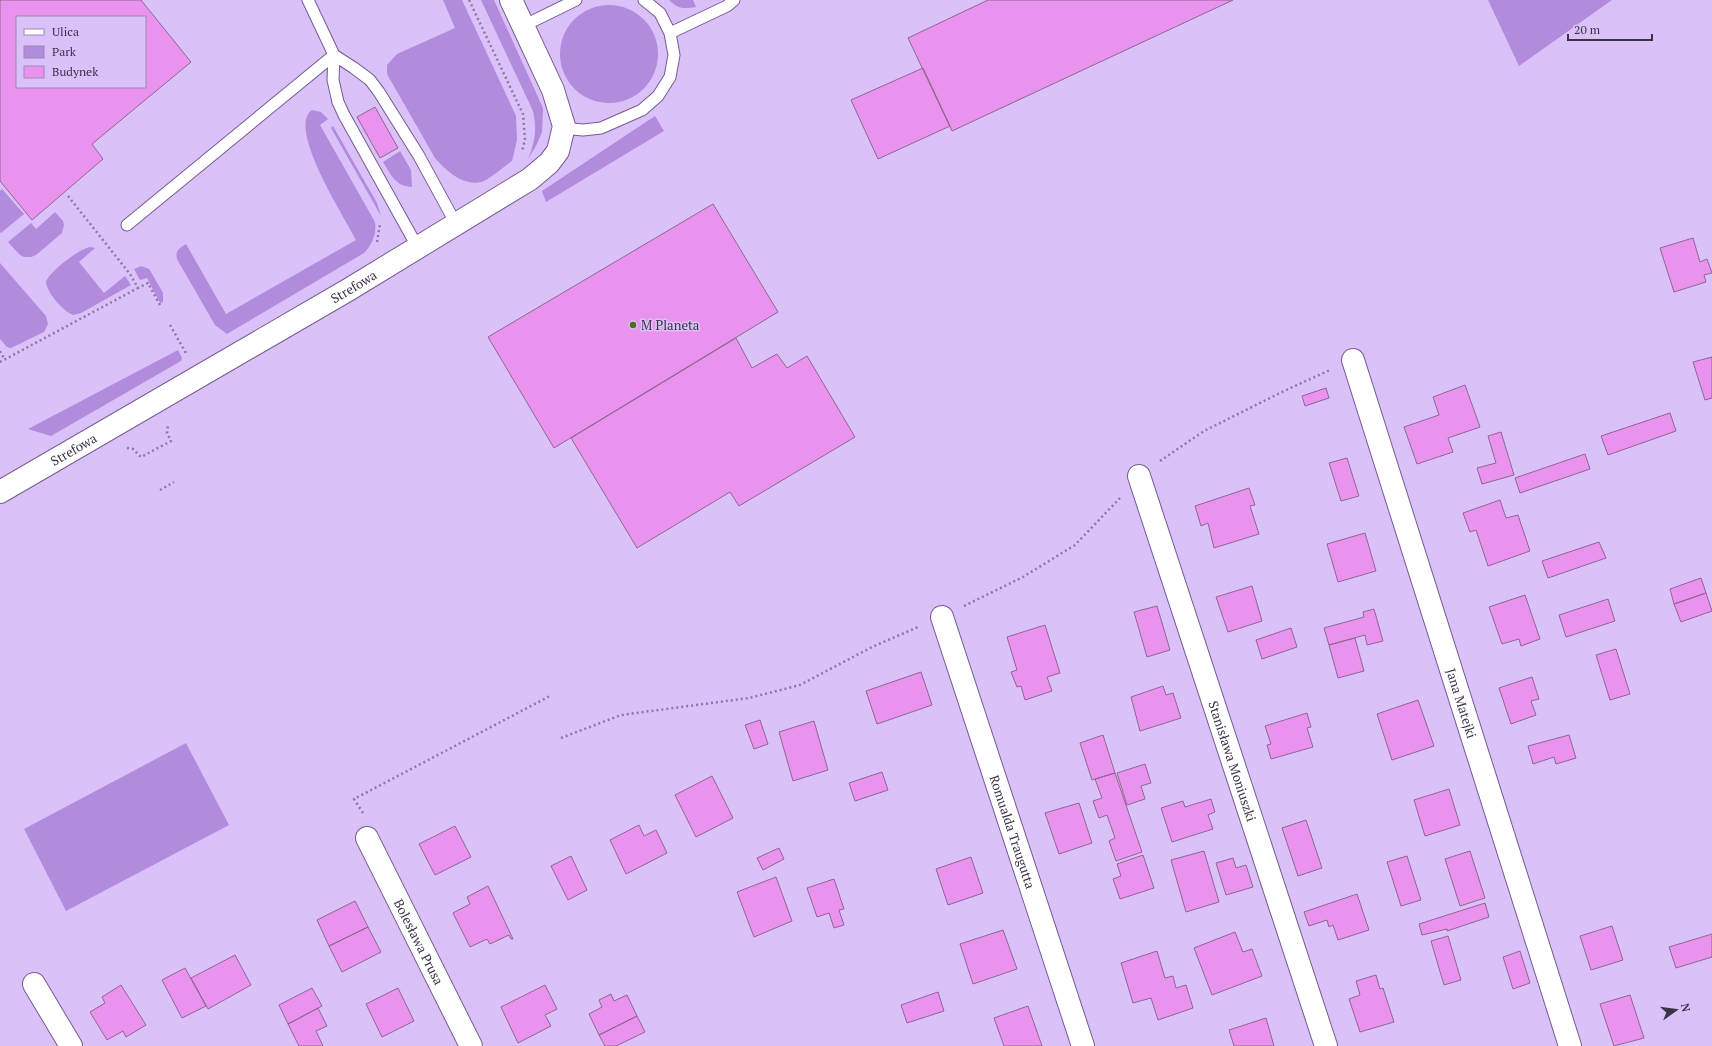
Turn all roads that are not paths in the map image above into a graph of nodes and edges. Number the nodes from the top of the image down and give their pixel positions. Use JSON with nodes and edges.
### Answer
{"nodes":[{"id":1,"x":308,"y":0,"type":"edge"},
{"id":2,"x":511,"y":0,"type":"edge"},
{"id":3,"x":576,"y":0,"type":"edge"},
{"id":4,"x":644,"y":0,"type":"edge"},
{"id":5,"x":734,"y":0,"type":"edge"},
{"id":6,"x":523,"y":26,"type":"junction"},
{"id":7,"x":670,"y":33,"type":"junction"},
{"id":8,"x":334,"y":55,"type":"junction"},
{"id":9,"x":563,"y":128,"type":"junction"},
{"id":10,"x":456,"y":224,"type":"junction"},
{"id":11,"x":127,"y":225,"type":"dead end"},
{"id":12,"x":418,"y":248,"type":"junction"},
{"id":13,"x":1353,"y":360,"type":"road end"},
{"id":14,"x":1139,"y":476,"type":"road end"},
{"id":15,"x":0,"y":492,"type":"edge"},
{"id":16,"x":942,"y":617,"type":"road end"},
{"id":17,"x":367,"y":838,"type":"road end"},
{"id":18,"x":34,"y":984,"type":"dead end"},
{"id":19,"x":71,"y":1046,"type":"edge"},
{"id":20,"x":472,"y":1046,"type":"edge"},
{"id":21,"x":1083,"y":1046,"type":"edge"},
{"id":22,"x":1326,"y":1046,"type":"edge"},
{"id":23,"x":1570,"y":1046,"type":"edge"}],
"edges":[{"from":1,"to":8,"type":"lane"},
{"from":2,"to":6,"type":"street","name":"Strefowa"},
{"from":3,"to":6,"type":"lane"},
{"from":4,"to":7,"type":"lane"},
{"from":5,"to":7,"type":"lane"},
{"from":6,"to":9,"type":"street","name":"Strefowa"},
{"from":7,"to":9,"type":"lane"},
{"from":8,"to":10,"type":"lane"},
{"from":8,"to":11,"type":"lane"},
{"from":8,"to":12,"type":"lane"},
{"from":9,"to":10,"type":"street","name":"Strefowa"},
{"from":10,"to":12,"type":"street","name":"Strefowa"},
{"from":12,"to":15,"type":"street","name":"Strefowa"},
{"from":13,"to":23,"type":"street","name":"Jana Matejki"},
{"from":14,"to":22,"type":"street","name":"Stanisława Moniuszki"},
{"from":16,"to":21,"type":"street","name":"Romualda Traugutta"},
{"from":17,"to":20,"type":"street","name":"Bolesława Prusa"},
{"from":18,"to":19,"type":"street"}]}
